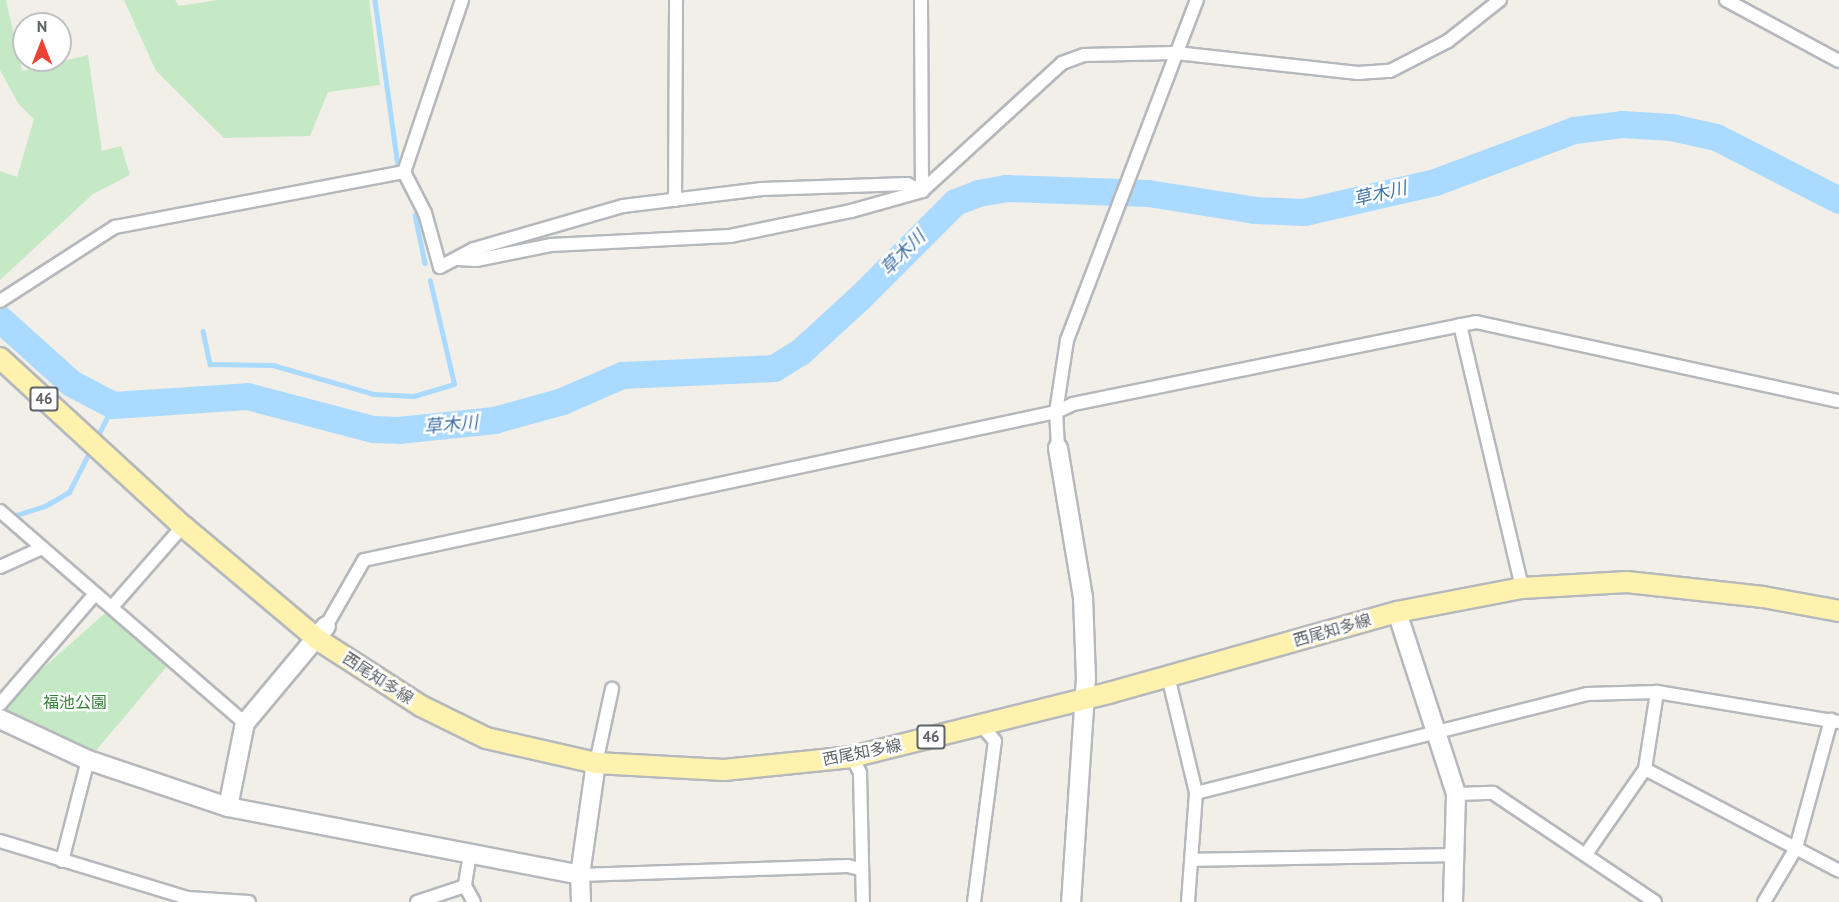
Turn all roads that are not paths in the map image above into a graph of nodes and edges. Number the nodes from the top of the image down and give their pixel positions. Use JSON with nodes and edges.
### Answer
{"nodes":[{"id":1,"x":462,"y":0,"type":"edge"},
{"id":2,"x":676,"y":0,"type":"edge"},
{"id":3,"x":921,"y":0,"type":"edge"},
{"id":4,"x":1197,"y":0,"type":"edge"},
{"id":5,"x":1500,"y":0,"type":"edge"},
{"id":6,"x":1726,"y":0,"type":"edge"},
{"id":7,"x":1176,"y":53,"type":"junction"},
{"id":8,"x":1839,"y":61,"type":"edge"},
{"id":9,"x":404,"y":172,"type":"junction"},
{"id":10,"x":922,"y":191,"type":"junction"},
{"id":11,"x":675,"y":201,"type":"junction"},
{"id":12,"x":459,"y":259,"type":"junction"},
{"id":13,"x":0,"y":301,"type":"edge"},
{"id":14,"x":1460,"y":325,"type":"junction"},
{"id":15,"x":0,"y":358,"type":"edge"},
{"id":16,"x":1839,"y":401,"type":"edge"},
{"id":17,"x":1056,"y":412,"type":"junction"},
{"id":18,"x":1058,"y":448,"type":"joint"},
{"id":19,"x":3,"y":513,"type":"edge"},
{"id":20,"x":183,"y":526,"type":"junction"},
{"id":21,"x":42,"y":548,"type":"junction"},
{"id":22,"x":0,"y":567,"type":"edge"},
{"id":23,"x":1522,"y":588,"type":"junction"},
{"id":24,"x":95,"y":594,"type":"junction"},
{"id":25,"x":112,"y":607,"type":"junction"},
{"id":26,"x":1839,"y":611,"type":"edge"},
{"id":27,"x":1397,"y":612,"type":"junction"},
{"id":28,"x":322,"y":633,"type":"junction"},
{"id":29,"x":1168,"y":676,"type":"junction"},
{"id":30,"x":612,"y":689,"type":"dead end"},
{"id":31,"x":1657,"y":692,"type":"junction"},
{"id":32,"x":1082,"y":698,"type":"junction"},
{"id":33,"x":0,"y":704,"type":"edge"},
{"id":34,"x":0,"y":719,"type":"edge"},
{"id":35,"x":1835,"y":721,"type":"edge"},
{"id":36,"x":245,"y":723,"type":"junction"},
{"id":37,"x":981,"y":725,"type":"junction"},
{"id":38,"x":1439,"y":729,"type":"junction"},
{"id":39,"x":852,"y":757,"type":"junction"},
{"id":40,"x":88,"y":760,"type":"junction"},
{"id":41,"x":596,"y":763,"type":"junction"},
{"id":42,"x":1646,"y":769,"type":"junction"},
{"id":43,"x":1196,"y":793,"type":"junction"},
{"id":44,"x":1456,"y":794,"type":"junction"},
{"id":45,"x":228,"y":807,"type":"junction"},
{"id":46,"x":0,"y":841,"type":"edge"},
{"id":47,"x":1796,"y":848,"type":"junction"},
{"id":48,"x":470,"y":853,"type":"junction"},
{"id":49,"x":1586,"y":854,"type":"junction"},
{"id":50,"x":1451,"y":855,"type":"junction"},
{"id":51,"x":1191,"y":860,"type":"junction"},
{"id":52,"x":62,"y":861,"type":"junction"},
{"id":53,"x":860,"y":869,"type":"junction"},
{"id":54,"x":1839,"y":871,"type":"edge"},
{"id":55,"x":579,"y":875,"type":"junction"},
{"id":56,"x":465,"y":886,"type":"junction"},
{"id":57,"x":249,"y":902,"type":"edge"},
{"id":58,"x":417,"y":902,"type":"edge"},
{"id":59,"x":474,"y":902,"type":"edge"},
{"id":60,"x":581,"y":902,"type":"edge"},
{"id":61,"x":863,"y":902,"type":"edge"},
{"id":62,"x":974,"y":902,"type":"edge"},
{"id":63,"x":1071,"y":902,"type":"edge"},
{"id":64,"x":1188,"y":902,"type":"edge"},
{"id":65,"x":1452,"y":902,"type":"edge"},
{"id":66,"x":1655,"y":902,"type":"edge"},
{"id":67,"x":1764,"y":902,"type":"edge"}],
"edges":[{"from":1,"to":9,"type":"street"},
{"from":2,"to":11,"type":"street"},
{"from":3,"to":10,"type":"street"},
{"from":4,"to":7,"type":"street"},
{"from":5,"to":7,"type":"street"},
{"from":6,"to":8,"type":"street"},
{"from":7,"to":10,"type":"street"},
{"from":7,"to":17,"type":"street"},
{"from":9,"to":12,"type":"street"},
{"from":9,"to":13,"type":"street"},
{"from":10,"to":11,"type":"street"},
{"from":10,"to":12,"type":"street"},
{"from":11,"to":12,"type":"street"},
{"from":14,"to":16,"type":"street"},
{"from":14,"to":17,"type":"street"},
{"from":14,"to":23,"type":"street"},
{"from":15,"to":20,"type":"main road","name":"西尾知多線","number":"46"},
{"from":17,"to":18,"type":"street"},
{"from":17,"to":28,"type":"street"},
{"from":18,"to":32,"type":"street"},
{"from":19,"to":21,"type":"street"},
{"from":20,"to":25,"type":"street"},
{"from":20,"to":28,"type":"main road","name":"西尾知多線","number":"46"},
{"from":21,"to":22,"type":"street"},
{"from":21,"to":24,"type":"street"},
{"from":23,"to":26,"type":"main road","name":"西尾知多線","number":"46"},
{"from":23,"to":27,"type":"main road","name":"西尾知多線","number":"46"},
{"from":24,"to":25,"type":"street"},
{"from":24,"to":33,"type":"street"},
{"from":25,"to":36,"type":"street"},
{"from":27,"to":29,"type":"main road","name":"西尾知多線","number":"46"},
{"from":27,"to":38,"type":"street"},
{"from":28,"to":36,"type":"street"},
{"from":28,"to":41,"type":"main road","name":"西尾知多線","number":"46"},
{"from":29,"to":32,"type":"main road","name":"西尾知多線","number":"46"},
{"from":29,"to":43,"type":"street"},
{"from":30,"to":41,"type":"street"},
{"from":31,"to":35,"type":"street"},
{"from":31,"to":38,"type":"street"},
{"from":31,"to":42,"type":"street"},
{"from":32,"to":37,"type":"main road","name":"西尾知多線","number":"46"},
{"from":32,"to":63,"type":"street"},
{"from":34,"to":40,"type":"street"},
{"from":35,"to":47,"type":"street"},
{"from":36,"to":45,"type":"street"},
{"from":37,"to":39,"type":"main road","name":"西尾知多線","number":"46"},
{"from":37,"to":62,"type":"street"},
{"from":38,"to":43,"type":"street"},
{"from":38,"to":44,"type":"street"},
{"from":39,"to":41,"type":"main road","name":"西尾知多線","number":"46"},
{"from":39,"to":53,"type":"street"},
{"from":40,"to":45,"type":"street"},
{"from":40,"to":52,"type":"street"},
{"from":41,"to":55,"type":"street"},
{"from":42,"to":47,"type":"street"},
{"from":42,"to":49,"type":"street"},
{"from":43,"to":51,"type":"street"},
{"from":44,"to":49,"type":"street"},
{"from":44,"to":50,"type":"street"},
{"from":45,"to":48,"type":"street"},
{"from":46,"to":52,"type":"street"},
{"from":47,"to":54,"type":"street"},
{"from":47,"to":67,"type":"street"},
{"from":48,"to":55,"type":"street"},
{"from":48,"to":56,"type":"street"},
{"from":49,"to":66,"type":"street"},
{"from":50,"to":51,"type":"street"},
{"from":50,"to":65,"type":"street"},
{"from":51,"to":64,"type":"street"},
{"from":52,"to":57,"type":"street"},
{"from":53,"to":55,"type":"street"},
{"from":53,"to":61,"type":"street"},
{"from":55,"to":60,"type":"street"},
{"from":56,"to":58,"type":"street"},
{"from":56,"to":59,"type":"street"}]}
